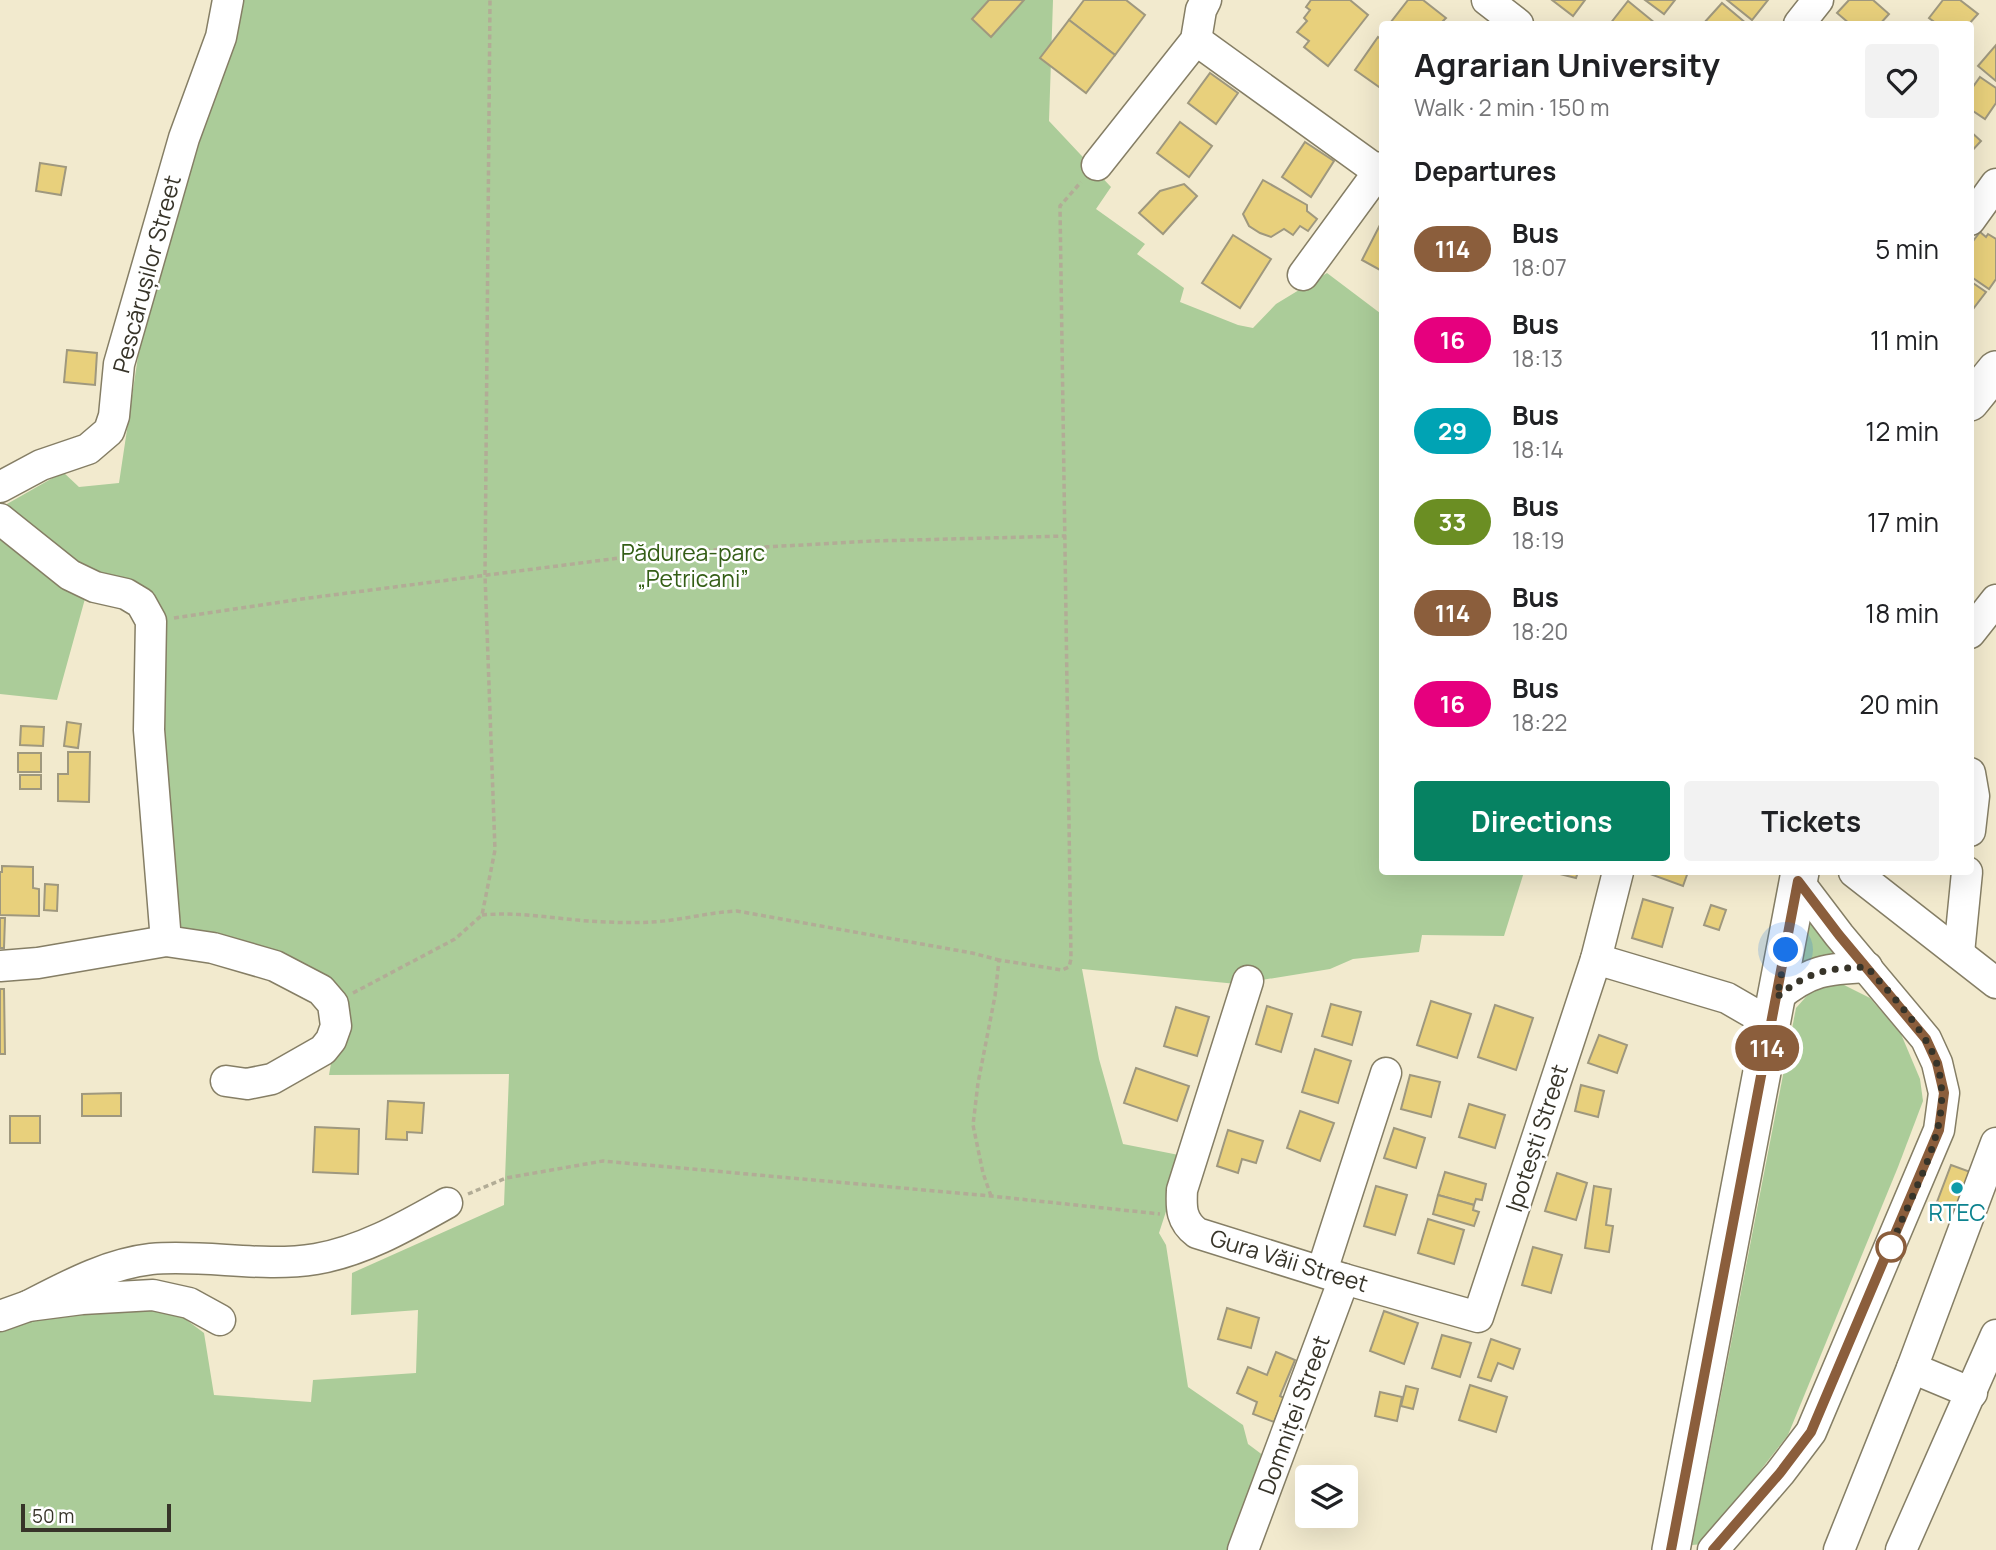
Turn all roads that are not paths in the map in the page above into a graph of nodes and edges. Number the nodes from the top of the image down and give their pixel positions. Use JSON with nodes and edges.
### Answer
{"nodes":[{"id":1,"x":228,"y":0,"type":"edge"},
{"id":2,"x":1206,"y":0,"type":"edge"},
{"id":3,"x":1818,"y":0,"type":"edge"},
{"id":4,"x":1801,"y":21,"type":"edge"},
{"id":5,"x":1196,"y":40,"type":"junction"},
{"id":6,"x":1097,"y":165,"type":"road end"},
{"id":7,"x":1379,"y":168,"type":"edge"},
{"id":8,"x":1379,"y":172,"type":"edge"},
{"id":9,"x":1996,"y":184,"type":"edge"},
{"id":10,"x":1974,"y":214,"type":"edge"},
{"id":11,"x":1303,"y":275,"type":"dead end"},
{"id":12,"x":0,"y":487,"type":"edge"},
{"id":13,"x":0,"y":519,"type":"edge"},
{"id":14,"x":1996,"y":600,"type":"edge"},
{"id":15,"x":1974,"y":628,"type":"edge"},
{"id":16,"x":1617,"y":875,"type":"edge"},
{"id":17,"x":1858,"y":875,"type":"edge"},
{"id":18,"x":1967,"y":875,"type":"edge"},
{"id":19,"x":1799,"y":876,"type":"edge"},
{"id":20,"x":166,"y":941,"type":"junction"},
{"id":21,"x":1959,"y":953,"type":"junction"},
{"id":22,"x":1596,"y":959,"type":"junction"},
{"id":23,"x":0,"y":966,"type":"edge"},
{"id":24,"x":1867,"y":967,"type":"junction"},
{"id":25,"x":1248,"y":981,"type":"dead end"},
{"id":26,"x":1996,"y":983,"type":"edge"},
{"id":27,"x":1775,"y":1010,"type":"junction"},
{"id":28,"x":1386,"y":1073,"type":"dead end"},
{"id":29,"x":226,"y":1081,"type":"dead end"},
{"id":30,"x":1996,"y":1143,"type":"edge"},
{"id":31,"x":447,"y":1203,"type":"road end"},
{"id":32,"x":1333,"y":1275,"type":"junction"},
{"id":33,"x":28,"y":1306,"type":"junction"},
{"id":34,"x":0,"y":1316,"type":"edge"},
{"id":35,"x":1478,"y":1318,"type":"joint"},
{"id":36,"x":220,"y":1320,"type":"dead end"},
{"id":37,"x":1996,"y":1335,"type":"edge"},
{"id":38,"x":1912,"y":1367,"type":"junction"},
{"id":39,"x":1972,"y":1393,"type":"junction"},
{"id":40,"x":1243,"y":1550,"type":"edge"},
{"id":41,"x":1671,"y":1550,"type":"edge"},
{"id":42,"x":1713,"y":1550,"type":"edge"},
{"id":43,"x":1839,"y":1550,"type":"edge"},
{"id":44,"x":1901,"y":1550,"type":"edge"}],
"edges":[{"from":1,"to":12,"type":"street","name":"Pescărușilor Street"},
{"from":2,"to":5,"type":"street"},
{"from":3,"to":4,"type":"street"},
{"from":5,"to":6,"type":"street"},
{"from":5,"to":7,"type":"street"},
{"from":8,"to":11,"type":"street"},
{"from":9,"to":10,"type":"street"},
{"from":13,"to":20,"type":"street"},
{"from":14,"to":15,"type":"street"},
{"from":16,"to":22,"type":"street","name":"Ipotești Street"},
{"from":17,"to":21,"type":"street"},
{"from":18,"to":21,"type":"street"},
{"from":19,"to":24,"type":"street"},
{"from":19,"to":27,"type":"main road"},
{"from":20,"to":23,"type":"street"},
{"from":20,"to":29,"type":"street"},
{"from":21,"to":26,"type":"street"},
{"from":22,"to":27,"type":"street"},
{"from":22,"to":35,"type":"street","name":"Ipotești Street"},
{"from":24,"to":27,"type":"street"},
{"from":24,"to":42,"type":"street"},
{"from":25,"to":32,"type":"street","name":"Gura Văii Street"},
{"from":27,"to":41,"type":"main road"},
{"from":28,"to":32,"type":"street","name":"Domniței Street"},
{"from":30,"to":38,"type":"street"},
{"from":31,"to":33,"type":"street"},
{"from":32,"to":35,"type":"street","name":"Gura Văii Street"},
{"from":32,"to":40,"type":"street","name":"Domniței Street"},
{"from":33,"to":34,"type":"street"},
{"from":33,"to":36,"type":"street"},
{"from":37,"to":39,"type":"street"},
{"from":38,"to":39,"type":"street"},
{"from":38,"to":43,"type":"street"},
{"from":39,"to":44,"type":"street"}]}
